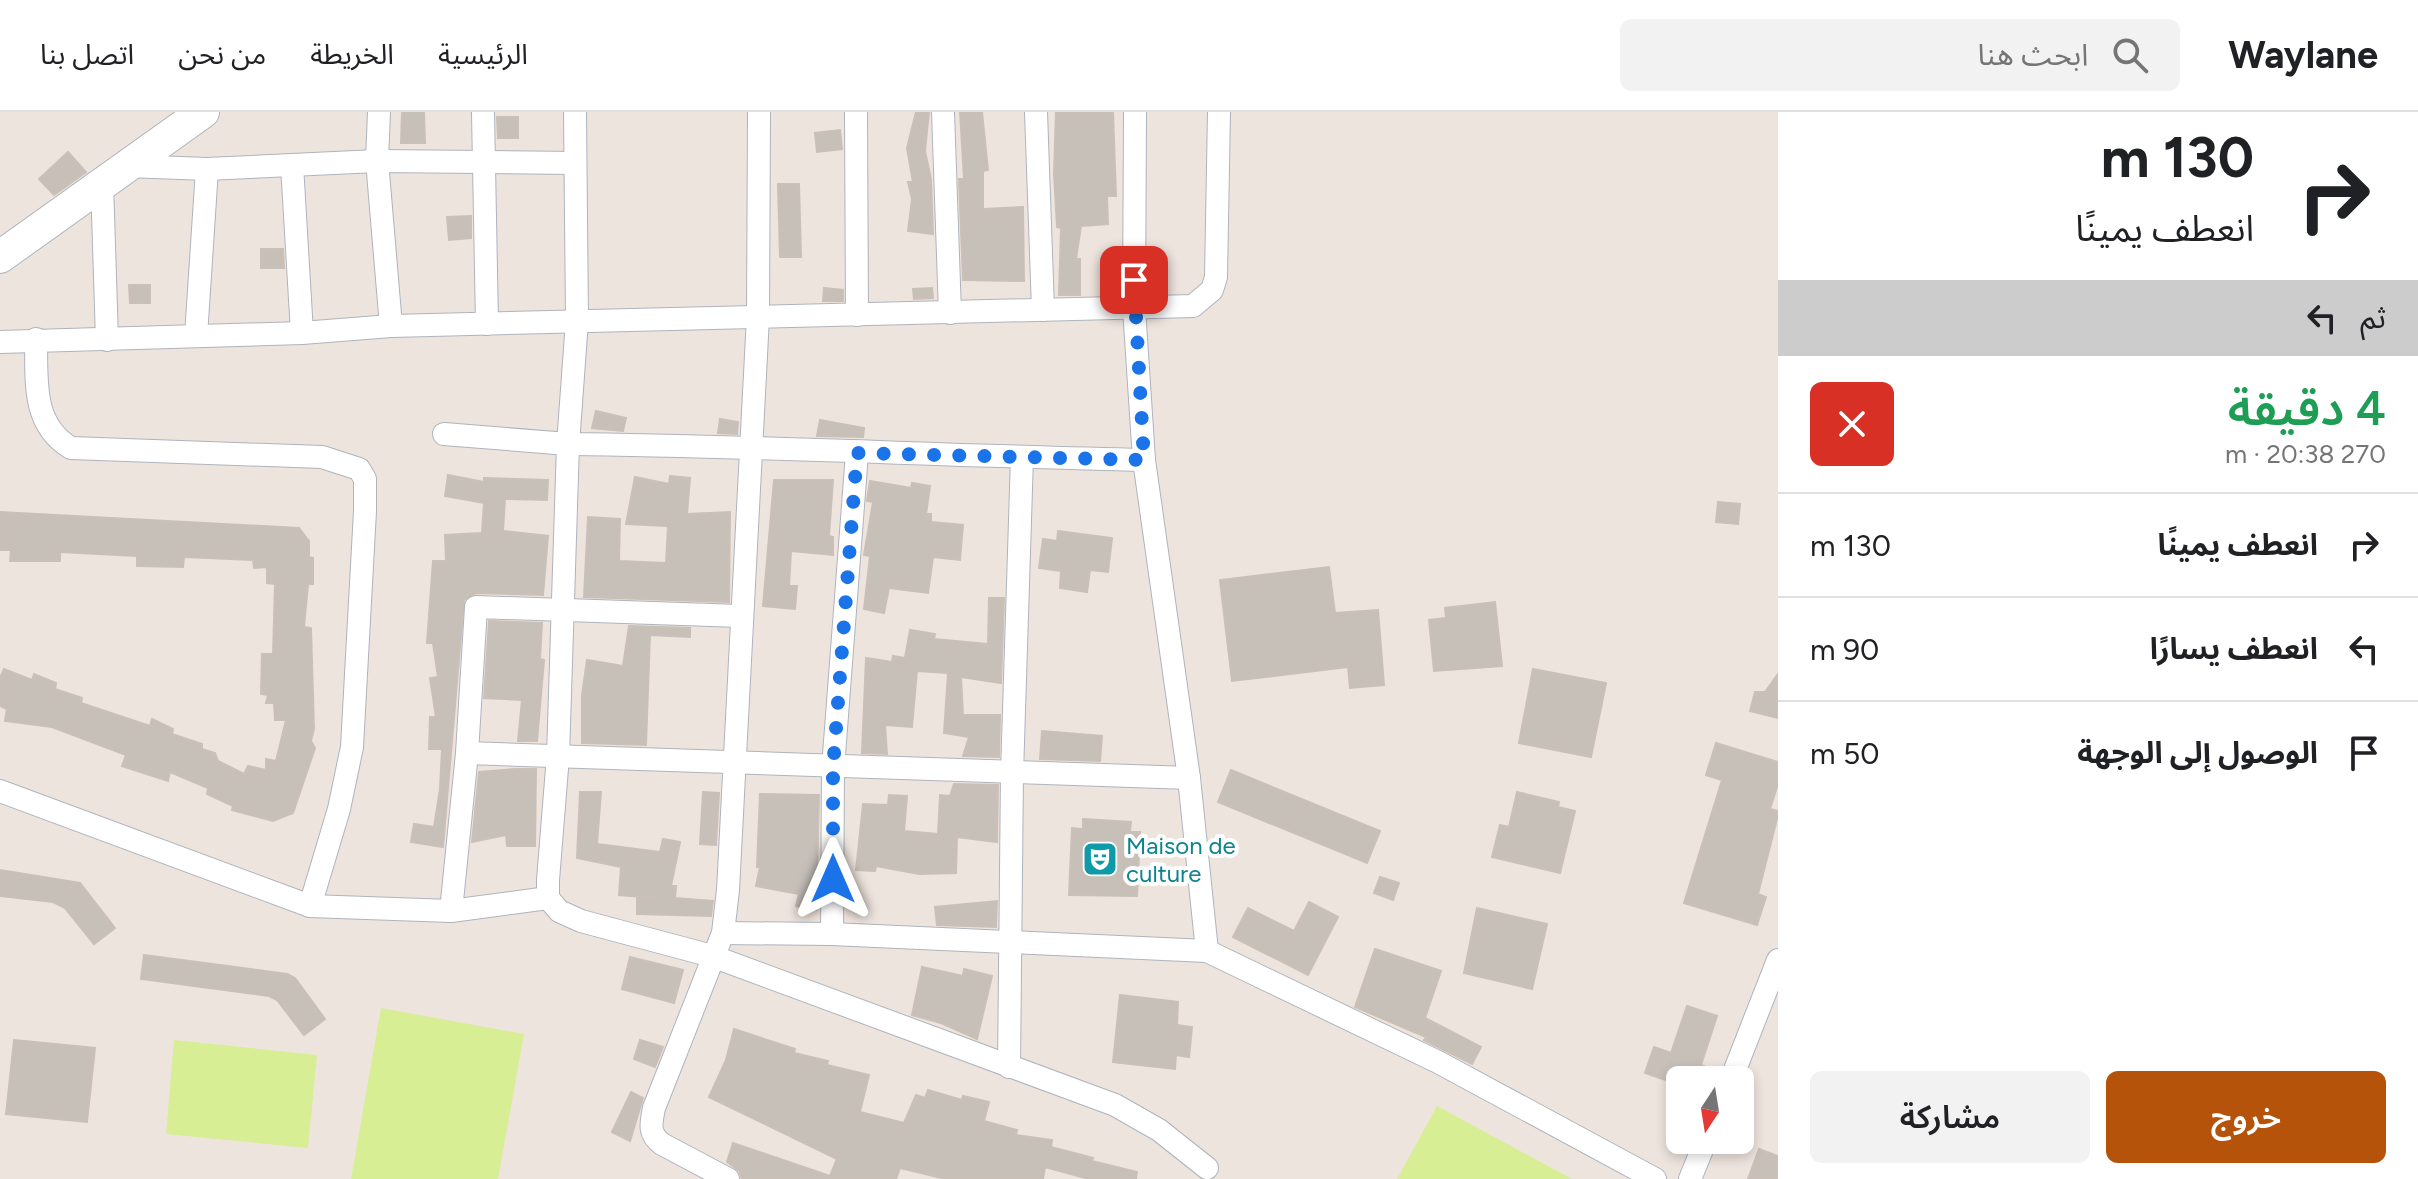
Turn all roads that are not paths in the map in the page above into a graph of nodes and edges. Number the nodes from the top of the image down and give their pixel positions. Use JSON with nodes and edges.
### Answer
{"nodes":[{"id":1,"x":203,"y":112,"type":"edge"},
{"id":2,"x":379,"y":112,"type":"edge"},
{"id":3,"x":483,"y":112,"type":"edge"},
{"id":4,"x":575,"y":112,"type":"edge"},
{"id":5,"x":759,"y":112,"type":"edge"},
{"id":6,"x":856,"y":112,"type":"edge"},
{"id":7,"x":943,"y":112,"type":"edge"},
{"id":8,"x":1036,"y":112,"type":"edge"},
{"id":9,"x":1135,"y":112,"type":"edge"},
{"id":10,"x":1219,"y":112,"type":"edge"},
{"id":11,"x":377,"y":161,"type":"junction"},
{"id":12,"x":485,"y":163,"type":"junction"},
{"id":13,"x":575,"y":163,"type":"junction"},
{"id":14,"x":292,"y":165,"type":"junction"},
{"id":15,"x":207,"y":169,"type":"junction"},
{"id":16,"x":114,"y":174,"type":"junction"},
{"id":17,"x":0,"y":257,"type":"edge"},
{"id":18,"x":1134,"y":308,"type":"junction"},
{"id":19,"x":1043,"y":310,"type":"junction"},
{"id":20,"x":950,"y":313,"type":"junction"},
{"id":21,"x":857,"y":315,"type":"junction"},
{"id":22,"x":758,"y":317,"type":"junction"},
{"id":23,"x":577,"y":321,"type":"junction"},
{"id":24,"x":487,"y":324,"type":"junction"},
{"id":25,"x":391,"y":326,"type":"junction"},
{"id":26,"x":302,"y":333,"type":"junction"},
{"id":27,"x":196,"y":336,"type":"junction"},
{"id":28,"x":36,"y":339,"type":"junction"},
{"id":29,"x":107,"y":340,"type":"junction"},
{"id":30,"x":0,"y":342,"type":"edge"},
{"id":31,"x":444,"y":434,"type":"dead end"},
{"id":32,"x":568,"y":444,"type":"junction"},
{"id":33,"x":749,"y":446,"type":"junction"},
{"id":34,"x":857,"y":453,"type":"junction"},
{"id":35,"x":1022,"y":457,"type":"junction"},
{"id":36,"x":1144,"y":460,"type":"junction"},
{"id":37,"x":562,"y":612,"type":"junction"},
{"id":38,"x":740,"y":616,"type":"junction"},
{"id":39,"x":467,"y":753,"type":"junction"},
{"id":40,"x":558,"y":756,"type":"junction"},
{"id":41,"x":734,"y":763,"type":"junction"},
{"id":42,"x":833,"y":768,"type":"junction"},
{"id":43,"x":1012,"y":774,"type":"junction"},
{"id":44,"x":1189,"y":778,"type":"junction"},
{"id":45,"x":0,"y":791,"type":"edge"},
{"id":46,"x":548,"y":898,"type":"junction"},
{"id":47,"x":310,"y":906,"type":"junction"},
{"id":48,"x":451,"y":911,"type":"junction"},
{"id":49,"x":723,"y":933,"type":"junction"},
{"id":50,"x":832,"y":934,"type":"junction"},
{"id":51,"x":1013,"y":943,"type":"junction"},
{"id":52,"x":1207,"y":951,"type":"junction"},
{"id":53,"x":712,"y":956,"type":"junction"},
{"id":54,"x":1778,"y":960,"type":"edge"},
{"id":55,"x":1771,"y":1007,"type":"edge"},
{"id":56,"x":1739,"y":1066,"type":"edge"},
{"id":57,"x":1009,"y":1067,"type":"junction"},
{"id":58,"x":1700,"y":1154,"type":"edge"},
{"id":59,"x":1207,"y":1168,"type":"dead end"},
{"id":60,"x":728,"y":1179,"type":"edge"},
{"id":61,"x":1655,"y":1179,"type":"edge"},
{"id":62,"x":1690,"y":1179,"type":"edge"}],
"edges":[{"from":1,"to":16,"type":"main road"},
{"from":2,"to":11,"type":"street"},
{"from":3,"to":12,"type":"street"},
{"from":4,"to":13,"type":"street"},
{"from":5,"to":22,"type":"street"},
{"from":6,"to":21,"type":"street"},
{"from":7,"to":20,"type":"street"},
{"from":8,"to":19,"type":"street"},
{"from":9,"to":18,"type":"street"},
{"from":10,"to":18,"type":"street"},
{"from":11,"to":12,"type":"street"},
{"from":11,"to":14,"type":"street"},
{"from":11,"to":25,"type":"street"},
{"from":12,"to":13,"type":"street"},
{"from":12,"to":24,"type":"street"},
{"from":13,"to":23,"type":"street"},
{"from":14,"to":15,"type":"street"},
{"from":14,"to":26,"type":"street"},
{"from":15,"to":16,"type":"street"},
{"from":15,"to":27,"type":"street"},
{"from":16,"to":17,"type":"main road"},
{"from":16,"to":29,"type":"street"},
{"from":18,"to":19,"type":"street"},
{"from":18,"to":36,"type":"street"},
{"from":19,"to":20,"type":"street"},
{"from":20,"to":21,"type":"street"},
{"from":21,"to":22,"type":"street"},
{"from":22,"to":23,"type":"street"},
{"from":22,"to":33,"type":"street"},
{"from":23,"to":24,"type":"street"},
{"from":23,"to":32,"type":"street"},
{"from":24,"to":25,"type":"street"},
{"from":25,"to":26,"type":"street"},
{"from":26,"to":27,"type":"street"},
{"from":27,"to":29,"type":"street"},
{"from":28,"to":29,"type":"street"},
{"from":28,"to":30,"type":"street"},
{"from":28,"to":47,"type":"street"},
{"from":31,"to":32,"type":"street"},
{"from":32,"to":33,"type":"street"},
{"from":32,"to":37,"type":"street"},
{"from":33,"to":34,"type":"street"},
{"from":33,"to":38,"type":"street"},
{"from":34,"to":35,"type":"street"},
{"from":34,"to":42,"type":"street"},
{"from":35,"to":36,"type":"street"},
{"from":35,"to":43,"type":"street"},
{"from":36,"to":44,"type":"street"},
{"from":37,"to":38,"type":"street"},
{"from":37,"to":39,"type":"street"},
{"from":37,"to":40,"type":"street"},
{"from":38,"to":41,"type":"street"},
{"from":39,"to":40,"type":"street"},
{"from":39,"to":48,"type":"street"},
{"from":40,"to":41,"type":"street"},
{"from":40,"to":46,"type":"street"},
{"from":41,"to":42,"type":"street"},
{"from":41,"to":49,"type":"street"},
{"from":42,"to":43,"type":"street"},
{"from":42,"to":50,"type":"street"},
{"from":43,"to":44,"type":"street"},
{"from":43,"to":51,"type":"street"},
{"from":44,"to":52,"type":"street"},
{"from":45,"to":47,"type":"street"},
{"from":46,"to":48,"type":"street"},
{"from":46,"to":53,"type":"street"},
{"from":47,"to":48,"type":"street"},
{"from":49,"to":50,"type":"street"},
{"from":49,"to":53,"type":"street"},
{"from":50,"to":51,"type":"street"},
{"from":51,"to":52,"type":"street"},
{"from":51,"to":57,"type":"street"},
{"from":52,"to":61,"type":"street"},
{"from":53,"to":57,"type":"street"},
{"from":53,"to":60,"type":"street"},
{"from":54,"to":55,"type":"street"},
{"from":55,"to":56,"type":"street"},
{"from":57,"to":59,"type":"street"},
{"from":58,"to":62,"type":"street"}]}
